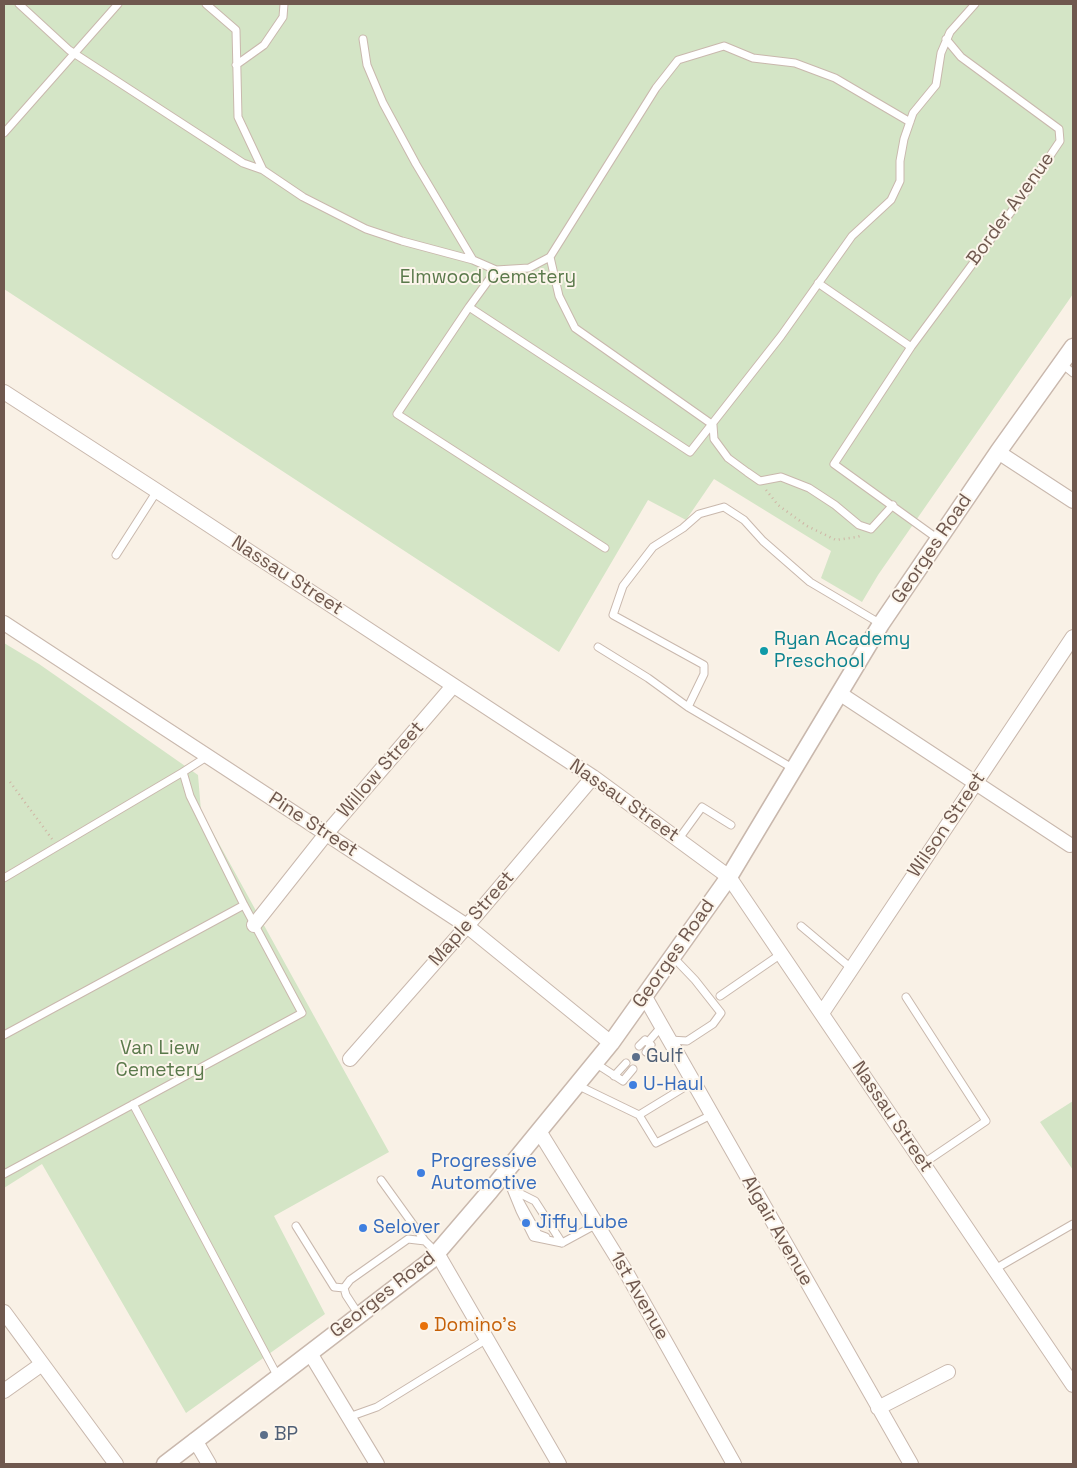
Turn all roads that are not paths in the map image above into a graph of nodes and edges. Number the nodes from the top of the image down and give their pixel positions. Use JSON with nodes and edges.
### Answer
{"nodes":[{"id":1,"x":19,"y":4,"type":"edge"},
{"id":2,"x":118,"y":4,"type":"edge"},
{"id":3,"x":206,"y":4,"type":"edge"},
{"id":4,"x":284,"y":4,"type":"edge"},
{"id":5,"x":975,"y":4,"type":"edge"},
{"id":6,"x":363,"y":39,"type":"dead end"},
{"id":7,"x":946,"y":39,"type":"junction"},
{"id":8,"x":74,"y":53,"type":"junction"},
{"id":9,"x":236,"y":65,"type":"junction"},
{"id":10,"x":910,"y":122,"type":"junction"},
{"id":11,"x":4,"y":134,"type":"edge"},
{"id":12,"x":263,"y":170,"type":"junction"},
{"id":13,"x":550,"y":257,"type":"junction"},
{"id":14,"x":473,"y":260,"type":"junction"},
{"id":15,"x":496,"y":270,"type":"junction"},
{"id":16,"x":818,"y":283,"type":"junction"},
{"id":17,"x":469,"y":308,"type":"junction"},
{"id":18,"x":911,"y":347,"type":"junction"},
{"id":19,"x":1073,"y":348,"type":"edge"},
{"id":20,"x":1067,"y":368,"type":"edge"},
{"id":21,"x":4,"y":392,"type":"edge"},
{"id":22,"x":713,"y":425,"type":"junction"},
{"id":23,"x":998,"y":452,"type":"junction"},
{"id":24,"x":157,"y":491,"type":"junction"},
{"id":25,"x":1073,"y":501,"type":"edge"},
{"id":26,"x":893,"y":505,"type":"junction"},
{"id":27,"x":938,"y":539,"type":"junction"},
{"id":28,"x":605,"y":548,"type":"dead end"},
{"id":29,"x":116,"y":555,"type":"dead end"},
{"id":30,"x":4,"y":623,"type":"edge"},
{"id":31,"x":881,"y":624,"type":"junction"},
{"id":32,"x":4,"y":631,"type":"edge"},
{"id":33,"x":20,"y":635,"type":"junction"},
{"id":34,"x":1073,"y":637,"type":"edge"},
{"id":35,"x":598,"y":647,"type":"dead end"},
{"id":36,"x":453,"y":686,"type":"junction"},
{"id":37,"x":839,"y":693,"type":"junction"},
{"id":38,"x":688,"y":707,"type":"junction"},
{"id":39,"x":208,"y":756,"type":"junction"},
{"id":40,"x":794,"y":769,"type":"junction"},
{"id":41,"x":183,"y":772,"type":"junction"},
{"id":42,"x":593,"y":777,"type":"junction"},
{"id":43,"x":976,"y":783,"type":"junction"},
{"id":44,"x":731,"y":825,"type":"dead end"},
{"id":45,"x":326,"y":834,"type":"junction"},
{"id":46,"x":678,"y":840,"type":"junction"},
{"id":47,"x":1070,"y":845,"type":"dead end"},
{"id":48,"x":729,"y":877,"type":"junction"},
{"id":49,"x":4,"y":878,"type":"edge"},
{"id":50,"x":244,"y":905,"type":"junction"},
{"id":51,"x":254,"y":925,"type":"junction"},
{"id":52,"x":467,"y":926,"type":"junction"},
{"id":53,"x":801,"y":926,"type":"dead end"},
{"id":54,"x":781,"y":954,"type":"junction"},
{"id":55,"x":673,"y":957,"type":"junction"},
{"id":56,"x":851,"y":968,"type":"junction"},
{"id":57,"x":720,"y":996,"type":"dead end"},
{"id":58,"x":644,"y":997,"type":"junction"},
{"id":59,"x":906,"y":997,"type":"dead end"},
{"id":60,"x":822,"y":1013,"type":"junction"},
{"id":61,"x":661,"y":1027,"type":"junction"},
{"id":62,"x":4,"y":1035,"type":"edge"},
{"id":63,"x":669,"y":1040,"type":"junction"},
{"id":64,"x":648,"y":1042,"type":"junction"},
{"id":65,"x":611,"y":1043,"type":"junction"},
{"id":66,"x":639,"y":1046,"type":"dead end"},
{"id":67,"x":646,"y":1052,"type":"dead end"},
{"id":68,"x":350,"y":1059,"type":"dead end"},
{"id":69,"x":626,"y":1062,"type":"dead end"},
{"id":70,"x":594,"y":1063,"type":"junction"},
{"id":71,"x":633,"y":1069,"type":"dead end"},
{"id":72,"x":614,"y":1076,"type":"junction"},
{"id":73,"x":693,"y":1082,"type":"junction"},
{"id":74,"x":577,"y":1085,"type":"junction"},
{"id":75,"x":133,"y":1104,"type":"junction"},
{"id":76,"x":639,"y":1115,"type":"junction"},
{"id":77,"x":712,"y":1115,"type":"junction"},
{"id":78,"x":539,"y":1131,"type":"junction"},
{"id":79,"x":924,"y":1163,"type":"junction"},
{"id":80,"x":4,"y":1174,"type":"edge"},
{"id":81,"x":381,"y":1180,"type":"dead end"},
{"id":82,"x":507,"y":1183,"type":"junction"},
{"id":83,"x":597,"y":1224,"type":"junction"},
{"id":84,"x":1073,"y":1224,"type":"edge"},
{"id":85,"x":296,"y":1226,"type":"dead end"},
{"id":86,"x":425,"y":1241,"type":"junction"},
{"id":87,"x":562,"y":1243,"type":"junction"},
{"id":88,"x":437,"y":1253,"type":"junction"},
{"id":89,"x":995,"y":1269,"type":"junction"},
{"id":90,"x":344,"y":1288,"type":"junction"},
{"id":91,"x":4,"y":1312,"type":"edge"},
{"id":92,"x":359,"y":1315,"type":"junction"},
{"id":93,"x":487,"y":1339,"type":"junction"},
{"id":94,"x":310,"y":1352,"type":"junction"},
{"id":95,"x":42,"y":1364,"type":"junction"},
{"id":96,"x":948,"y":1372,"type":"dead end"},
{"id":97,"x":278,"y":1377,"type":"junction"},
{"id":98,"x":1073,"y":1384,"type":"edge"},
{"id":99,"x":4,"y":1391,"type":"edge"},
{"id":100,"x":878,"y":1408,"type":"junction"},
{"id":101,"x":349,"y":1417,"type":"junction"},
{"id":102,"x":195,"y":1440,"type":"junction"},
{"id":103,"x":116,"y":1464,"type":"edge"},
{"id":104,"x":165,"y":1464,"type":"edge"},
{"id":105,"x":209,"y":1464,"type":"edge"},
{"id":106,"x":377,"y":1464,"type":"edge"},
{"id":107,"x":559,"y":1464,"type":"edge"},
{"id":108,"x":734,"y":1464,"type":"edge"},
{"id":109,"x":911,"y":1464,"type":"edge"}],
"edges":[{"from":1,"to":8,"type":"lane"},
{"from":2,"to":8,"type":"lane"},
{"from":3,"to":9,"type":"lane"},
{"from":4,"to":9,"type":"lane"},
{"from":5,"to":7,"type":"lane"},
{"from":6,"to":14,"type":"lane"},
{"from":7,"to":10,"type":"lane"},
{"from":7,"to":18,"type":"lane","name":"Border Avenue"},
{"from":8,"to":11,"type":"lane"},
{"from":8,"to":12,"type":"lane"},
{"from":9,"to":12,"type":"lane"},
{"from":10,"to":13,"type":"lane"},
{"from":10,"to":16,"type":"lane"},
{"from":12,"to":14,"type":"lane"},
{"from":13,"to":15,"type":"lane"},
{"from":13,"to":22,"type":"lane"},
{"from":14,"to":15,"type":"lane"},
{"from":15,"to":17,"type":"lane"},
{"from":16,"to":18,"type":"lane"},
{"from":16,"to":22,"type":"lane"},
{"from":17,"to":22,"type":"lane"},
{"from":17,"to":28,"type":"lane"},
{"from":18,"to":26,"type":"lane","name":"Border Avenue"},
{"from":19,"to":20,"type":"street","name":"Georges Road"},
{"from":20,"to":23,"type":"street","name":"Georges Road"},
{"from":21,"to":24,"type":"street","name":"Nassau Street"},
{"from":22,"to":26,"type":"lane"},
{"from":23,"to":25,"type":"street"},
{"from":23,"to":27,"type":"street","name":"Georges Road"},
{"from":24,"to":29,"type":"lane"},
{"from":24,"to":36,"type":"street","name":"Nassau Street"},
{"from":26,"to":27,"type":"lane"},
{"from":27,"to":31,"type":"street","name":"Georges Road"},
{"from":30,"to":33,"type":"street","name":"Pine Street"},
{"from":31,"to":37,"type":"street","name":"Georges Road"},
{"from":31,"to":38,"type":"lane"},
{"from":32,"to":33,"type":"lane"},
{"from":33,"to":39,"type":"street","name":"Pine Street"},
{"from":34,"to":43,"type":"street","name":"Wilson Street"},
{"from":35,"to":38,"type":"lane"},
{"from":36,"to":42,"type":"street","name":"Nassau Street"},
{"from":36,"to":45,"type":"street","name":"Willow Street"},
{"from":37,"to":40,"type":"street","name":"Georges Road"},
{"from":37,"to":43,"type":"street"},
{"from":38,"to":40,"type":"lane"},
{"from":39,"to":41,"type":"lane"},
{"from":39,"to":45,"type":"street","name":"Pine Street"},
{"from":40,"to":48,"type":"street","name":"Georges Road"},
{"from":41,"to":49,"type":"lane"},
{"from":41,"to":50,"type":"lane"},
{"from":42,"to":46,"type":"street","name":"Nassau Street"},
{"from":42,"to":52,"type":"street","name":"Maple Street"},
{"from":43,"to":47,"type":"street"},
{"from":43,"to":56,"type":"street","name":"Wilson Street"},
{"from":44,"to":46,"type":"lane"},
{"from":45,"to":51,"type":"street","name":"Willow Street"},
{"from":45,"to":52,"type":"street","name":"Pine Street"},
{"from":46,"to":48,"type":"street","name":"Nassau Street"},
{"from":48,"to":54,"type":"street","name":"Nassau Street"},
{"from":48,"to":55,"type":"street","name":"Georges Road"},
{"from":50,"to":51,"type":"lane"},
{"from":50,"to":62,"type":"lane"},
{"from":51,"to":75,"type":"lane"},
{"from":52,"to":65,"type":"street","name":"Pine Street"},
{"from":52,"to":68,"type":"street","name":"Maple Street"},
{"from":53,"to":56,"type":"lane"},
{"from":54,"to":57,"type":"lane"},
{"from":54,"to":60,"type":"street","name":"Nassau Street"},
{"from":55,"to":58,"type":"street","name":"Georges Road"},
{"from":55,"to":63,"type":"lane"},
{"from":56,"to":60,"type":"street","name":"Wilson Street"},
{"from":58,"to":61,"type":"street","name":"Algair Avenue"},
{"from":58,"to":65,"type":"street","name":"Georges Road"},
{"from":59,"to":79,"type":"lane"},
{"from":60,"to":79,"type":"street","name":"Nassau Street"},
{"from":61,"to":63,"type":"street","name":"Algair Avenue"},
{"from":61,"to":64,"type":"lane"},
{"from":63,"to":73,"type":"street","name":"Algair Avenue"},
{"from":64,"to":66,"type":"lane"},
{"from":64,"to":67,"type":"lane"},
{"from":65,"to":70,"type":"street","name":"Georges Road"},
{"from":69,"to":72,"type":"lane"},
{"from":70,"to":72,"type":"lane"},
{"from":70,"to":74,"type":"street","name":"Georges Road"},
{"from":71,"to":72,"type":"lane"},
{"from":73,"to":76,"type":"lane"},
{"from":73,"to":77,"type":"street","name":"Algair Avenue"},
{"from":74,"to":76,"type":"lane"},
{"from":74,"to":78,"type":"street","name":"Georges Road"},
{"from":75,"to":80,"type":"lane"},
{"from":75,"to":97,"type":"lane"},
{"from":76,"to":77,"type":"lane"},
{"from":77,"to":100,"type":"street","name":"Algair Avenue"},
{"from":78,"to":82,"type":"street","name":"Georges Road"},
{"from":78,"to":83,"type":"street","name":"1st Avenue"},
{"from":79,"to":89,"type":"street","name":"Nassau Street"},
{"from":81,"to":86,"type":"lane"},
{"from":82,"to":87,"type":"lane"},
{"from":82,"to":87,"type":"lane"},
{"from":82,"to":88,"type":"street","name":"Georges Road"},
{"from":83,"to":87,"type":"lane"},
{"from":83,"to":108,"type":"street","name":"1st Avenue"},
{"from":84,"to":89,"type":"lane"},
{"from":85,"to":90,"type":"lane"},
{"from":86,"to":88,"type":"lane"},
{"from":86,"to":90,"type":"lane"},
{"from":88,"to":92,"type":"street","name":"Georges Road"},
{"from":88,"to":93,"type":"street"},
{"from":89,"to":98,"type":"street","name":"Nassau Street"},
{"from":90,"to":92,"type":"lane"},
{"from":91,"to":95,"type":"street"},
{"from":92,"to":94,"type":"street","name":"Georges Road"},
{"from":93,"to":101,"type":"lane"},
{"from":93,"to":107,"type":"street"},
{"from":94,"to":97,"type":"street","name":"Georges Road"},
{"from":94,"to":101,"type":"street"},
{"from":95,"to":99,"type":"street"},
{"from":95,"to":103,"type":"street"},
{"from":96,"to":100,"type":"street"},
{"from":97,"to":102,"type":"street","name":"Georges Road"},
{"from":100,"to":109,"type":"street","name":"Algair Avenue"},
{"from":101,"to":106,"type":"street"},
{"from":102,"to":104,"type":"street","name":"Georges Road"},
{"from":102,"to":105,"type":"street"}]}
